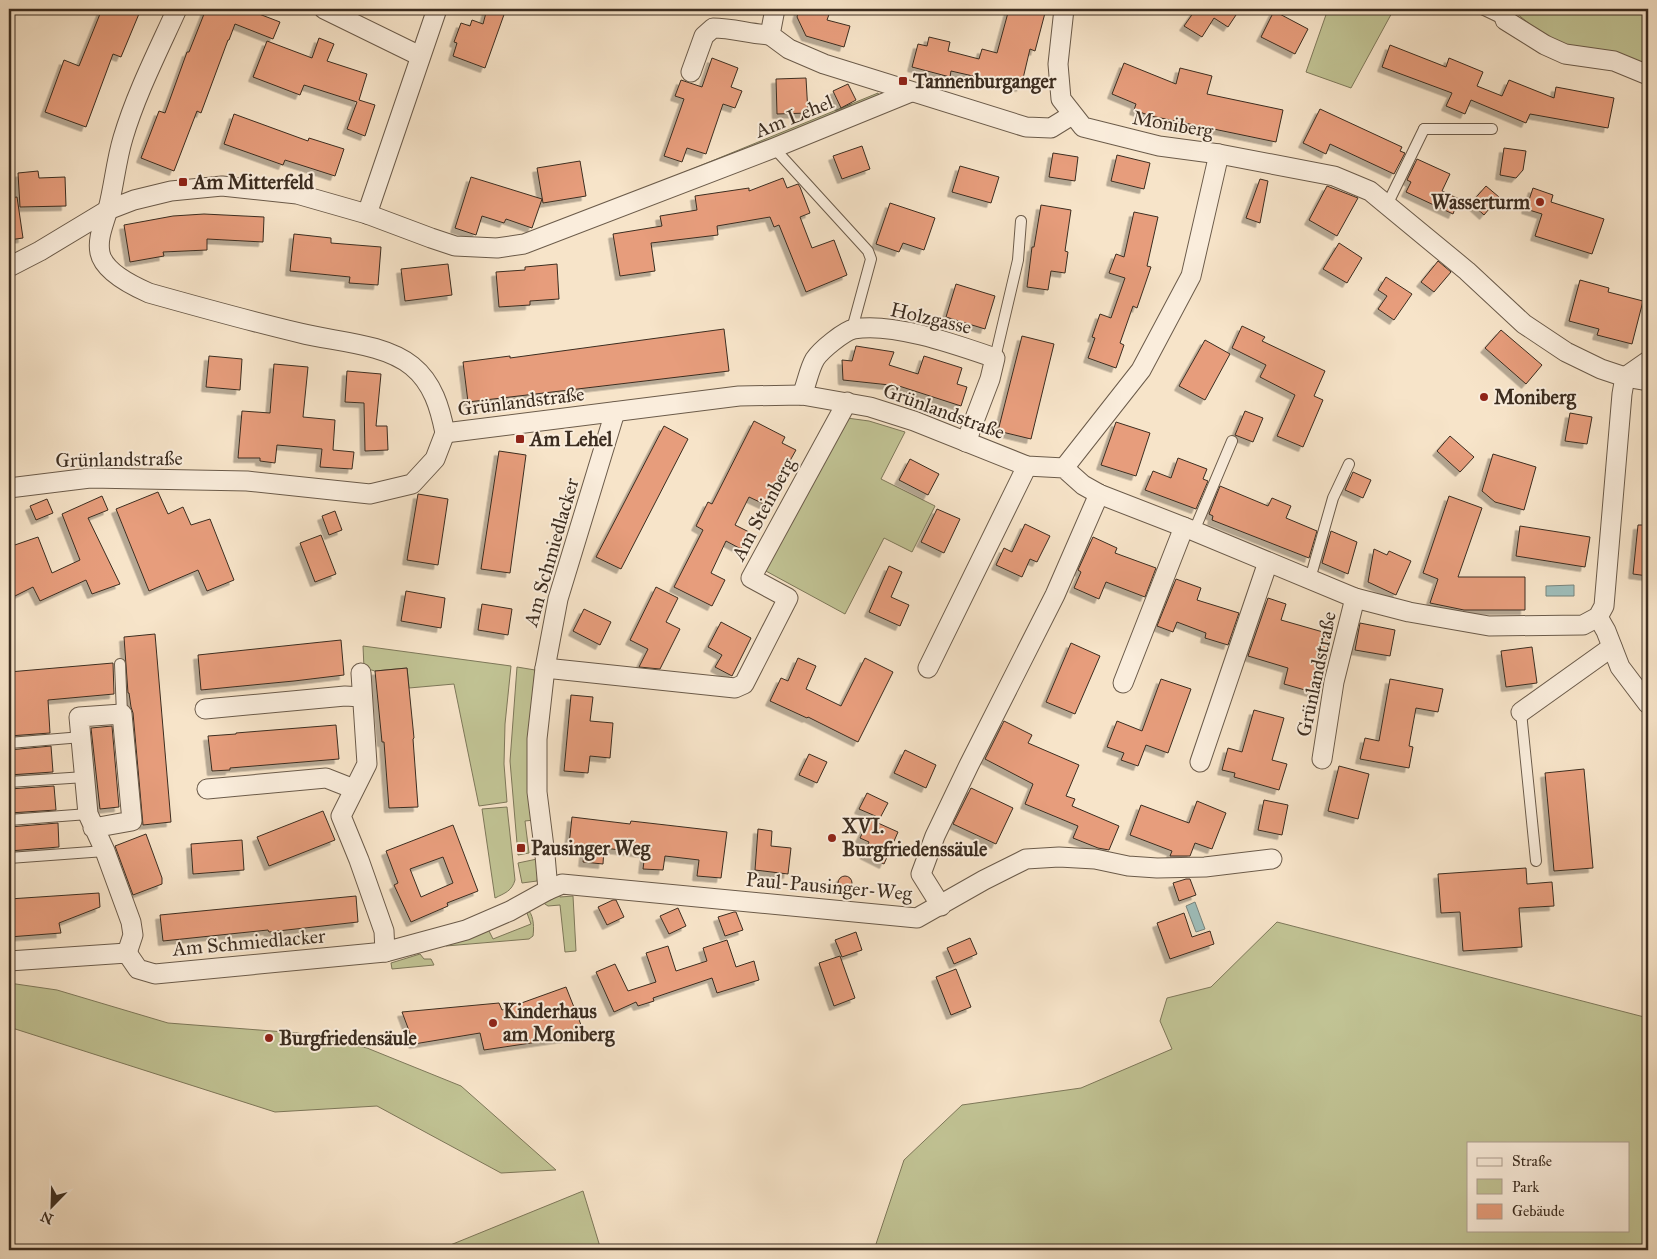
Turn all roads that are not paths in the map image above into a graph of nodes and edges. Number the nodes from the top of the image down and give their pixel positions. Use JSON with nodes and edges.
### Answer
{"nodes":[{"id":1,"x":177,"y":9,"type":"edge"},
{"id":2,"x":324,"y":9,"type":"edge"},
{"id":3,"x":437,"y":9,"type":"edge"},
{"id":4,"x":774,"y":9,"type":"edge"},
{"id":5,"x":1064,"y":9,"type":"edge"},
{"id":6,"x":1482,"y":9,"type":"edge"},
{"id":7,"x":1505,"y":20,"type":"joint"},
{"id":8,"x":770,"y":35,"type":"junction"},
{"id":9,"x":420,"y":56,"type":"junction"},
{"id":10,"x":690,"y":72,"type":"dead end"},
{"id":11,"x":1648,"y":75,"type":"edge"},
{"id":12,"x":911,"y":92,"type":"junction"},
{"id":13,"x":1072,"y":115,"type":"junction"},
{"id":14,"x":1492,"y":129,"type":"dead end"},
{"id":15,"x":774,"y":148,"type":"junction"},
{"id":16,"x":1219,"y":154,"type":"junction"},
{"id":17,"x":1387,"y":205,"type":"junction"},
{"id":18,"x":108,"y":210,"type":"junction"},
{"id":19,"x":367,"y":214,"type":"junction"},
{"id":20,"x":1020,"y":221,"type":"dead end"},
{"id":21,"x":9,"y":267,"type":"edge"},
{"id":22,"x":852,"y":329,"type":"junction"},
{"id":23,"x":995,"y":358,"type":"junction"},
{"id":24,"x":1648,"y":361,"type":"edge"},
{"id":25,"x":1625,"y":377,"type":"junction"},
{"id":26,"x":1648,"y":381,"type":"edge"},
{"id":27,"x":802,"y":394,"type":"junction"},
{"id":28,"x":847,"y":402,"type":"junction"},
{"id":29,"x":615,"y":412,"type":"junction"},
{"id":30,"x":445,"y":433,"type":"junction"},
{"id":31,"x":1232,"y":441,"type":"dead end"},
{"id":32,"x":966,"y":442,"type":"junction"},
{"id":33,"x":1349,"y":464,"type":"dead end"},
{"id":34,"x":1026,"y":466,"type":"junction"},
{"id":35,"x":1064,"y":468,"type":"junction"},
{"id":36,"x":9,"y":488,"type":"edge"},
{"id":37,"x":1098,"y":494,"type":"junction"},
{"id":38,"x":1189,"y":529,"type":"junction"},
{"id":39,"x":1268,"y":562,"type":"junction"},
{"id":40,"x":1310,"y":579,"type":"junction"},
{"id":41,"x":1356,"y":598,"type":"junction"},
{"id":42,"x":1598,"y":616,"type":"junction"},
{"id":43,"x":1612,"y":647,"type":"junction"},
{"id":44,"x":120,"y":664,"type":"dead end"},
{"id":45,"x":545,"y":668,"type":"junction"},
{"id":46,"x":928,"y":668,"type":"dead end"},
{"id":47,"x":361,"y":673,"type":"dead end"},
{"id":48,"x":1124,"y":682,"type":"dead end"},
{"id":49,"x":1641,"y":683,"type":"edge"},
{"id":50,"x":362,"y":697,"type":"junction"},
{"id":51,"x":1648,"y":704,"type":"edge"},
{"id":52,"x":205,"y":709,"type":"dead end"},
{"id":53,"x":1521,"y":712,"type":"joint"},
{"id":54,"x":122,"y":714,"type":"junction"},
{"id":55,"x":82,"y":737,"type":"junction"},
{"id":56,"x":9,"y":743,"type":"edge"},
{"id":57,"x":1322,"y":759,"type":"dead end"},
{"id":58,"x":1200,"y":762,"type":"dead end"},
{"id":59,"x":85,"y":777,"type":"junction"},
{"id":60,"x":9,"y":782,"type":"edge"},
{"id":61,"x":207,"y":789,"type":"dead end"},
{"id":62,"x":354,"y":790,"type":"junction"},
{"id":63,"x":9,"y":820,"type":"edge"},
{"id":64,"x":91,"y":821,"type":"junction"},
{"id":65,"x":105,"y":851,"type":"junction"},
{"id":66,"x":9,"y":858,"type":"edge"},
{"id":67,"x":1272,"y":859,"type":"dead end"},
{"id":68,"x":1536,"y":861,"type":"dead end"},
{"id":69,"x":548,"y":890,"type":"junction"},
{"id":70,"x":941,"y":906,"type":"junction"},
{"id":71,"x":385,"y":952,"type":"junction"},
{"id":72,"x":127,"y":953,"type":"junction"},
{"id":73,"x":9,"y":962,"type":"edge"}],
"edges":[{"from":1,"to":18,"type":"street"},
{"from":2,"to":9,"type":"street"},
{"from":3,"to":9,"type":"street"},
{"from":4,"to":8,"type":"street"},
{"from":5,"to":13,"type":"street"},
{"from":6,"to":7,"type":"lane"},
{"from":7,"to":11,"type":"street"},
{"from":8,"to":10,"type":"street"},
{"from":8,"to":12,"type":"street"},
{"from":9,"to":19,"type":"street"},
{"from":12,"to":13,"type":"street"},
{"from":12,"to":15,"type":"street","name":"Am Lehel"},
{"from":13,"to":16,"type":"street","name":"Moniberg"},
{"from":14,"to":17,"type":"lane"},
{"from":15,"to":19,"type":"street","name":"Am Lehel"},
{"from":15,"to":22,"type":"lane"},
{"from":16,"to":17,"type":"street","name":"Moniberg"},
{"from":16,"to":35,"type":"street"},
{"from":17,"to":25,"type":"street","name":"Moniberg"},
{"from":18,"to":19,"type":"street","name":"Am Lehel"},
{"from":18,"to":21,"type":"street","name":"Am Lehel"},
{"from":18,"to":30,"type":"street"},
{"from":20,"to":23,"type":"lane"},
{"from":22,"to":23,"type":"street","name":"Holzgasse"},
{"from":22,"to":27,"type":"street"},
{"from":23,"to":32,"type":"street"},
{"from":24,"to":25,"type":"street"},
{"from":25,"to":26,"type":"street","name":"Moniberg"},
{"from":25,"to":42,"type":"street"},
{"from":27,"to":28,"type":"street","name":"Grünlandstraße"},
{"from":27,"to":29,"type":"street","name":"Grünlandstraße"},
{"from":28,"to":32,"type":"street","name":"Grünlandstraße"},
{"from":28,"to":45,"type":"street","name":"Am Steinberg"},
{"from":29,"to":30,"type":"street","name":"Grünlandstraße"},
{"from":29,"to":45,"type":"street","name":"Am Schmiedlacker"},
{"from":30,"to":36,"type":"street","name":"Grünlandstraße"},
{"from":31,"to":38,"type":"lane"},
{"from":32,"to":34,"type":"street","name":"Grünlandstraße"},
{"from":33,"to":40,"type":"lane"},
{"from":34,"to":35,"type":"street","name":"Grünlandstraße"},
{"from":34,"to":46,"type":"street"},
{"from":35,"to":37,"type":"street","name":"Grünlandstraße"},
{"from":37,"to":38,"type":"street","name":"Grünlandstraße"},
{"from":37,"to":70,"type":"street"},
{"from":38,"to":39,"type":"street","name":"Grünlandstraße"},
{"from":38,"to":48,"type":"street"},
{"from":39,"to":40,"type":"street","name":"Grünlandstraße"},
{"from":39,"to":58,"type":"street"},
{"from":40,"to":41,"type":"street","name":"Grünlandstraße"},
{"from":41,"to":42,"type":"street","name":"Grünlandstraße"},
{"from":41,"to":57,"type":"street","name":"Grünlandstraße"},
{"from":42,"to":43,"type":"street"},
{"from":43,"to":49,"type":"street"},
{"from":43,"to":53,"type":"street"},
{"from":44,"to":54,"type":"lane"},
{"from":45,"to":69,"type":"street","name":"Am Schmiedlacker"},
{"from":47,"to":50,"type":"street"},
{"from":49,"to":51,"type":"street"},
{"from":50,"to":52,"type":"street"},
{"from":50,"to":62,"type":"street"},
{"from":53,"to":68,"type":"lane"},
{"from":54,"to":55,"type":"street"},
{"from":54,"to":64,"type":"street"},
{"from":55,"to":56,"type":"lane"},
{"from":55,"to":59,"type":"street"},
{"from":59,"to":60,"type":"lane"},
{"from":59,"to":64,"type":"street"},
{"from":61,"to":62,"type":"street"},
{"from":62,"to":71,"type":"street"},
{"from":63,"to":64,"type":"lane"},
{"from":64,"to":65,"type":"street"},
{"from":65,"to":66,"type":"lane"},
{"from":65,"to":72,"type":"street"},
{"from":67,"to":70,"type":"street","name":"Paul-Pausinger-Weg"},
{"from":69,"to":70,"type":"street","name":"Paul-Pausinger-Weg"},
{"from":69,"to":71,"type":"street","name":"Am Schmiedlacker"},
{"from":71,"to":72,"type":"street","name":"Am Schmiedlacker"},
{"from":72,"to":73,"type":"street"}]}
